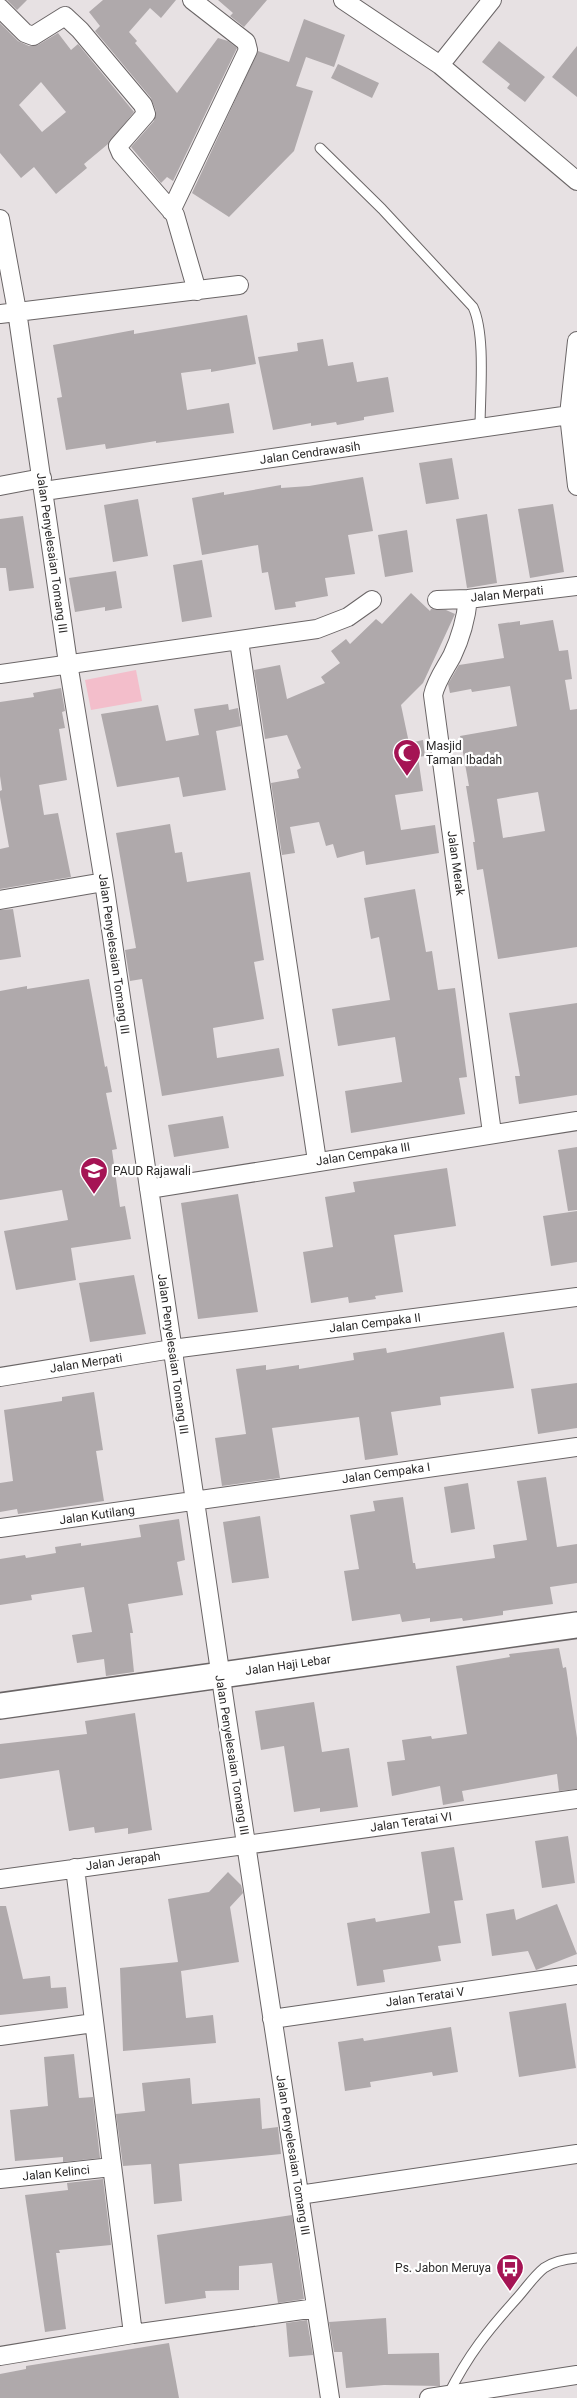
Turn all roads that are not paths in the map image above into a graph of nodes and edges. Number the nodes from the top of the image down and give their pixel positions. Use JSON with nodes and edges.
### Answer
{"nodes":[{"id":1,"x":192,"y":0,"type":"edge"},
{"id":2,"x":344,"y":0,"type":"edge"},
{"id":3,"x":492,"y":0,"type":"edge"},
{"id":4,"x":0,"y":8,"type":"edge"},
{"id":5,"x":440,"y":66,"type":"junction"},
{"id":6,"x":320,"y":148,"type":"dead end"},
{"id":7,"x":576,"y":179,"type":"edge"},
{"id":8,"x":171,"y":211,"type":"junction"},
{"id":9,"x":0,"y":219,"type":"edge"},
{"id":10,"x":239,"y":285,"type":"dead end"},
{"id":11,"x":197,"y":291,"type":"junction"},
{"id":12,"x":8,"y":312,"type":"edge"},
{"id":13,"x":577,"y":341,"type":"edge"},
{"id":14,"x":573,"y":414,"type":"edge"},
{"id":15,"x":480,"y":428,"type":"junction"},
{"id":16,"x":43,"y":485,"type":"junction"},
{"id":17,"x":0,"y":486,"type":"edge"},
{"id":18,"x":577,"y":486,"type":"edge"},
{"id":19,"x":577,"y":586,"type":"edge"},
{"id":20,"x":468,"y":599,"type":"junction"},
{"id":21,"x":372,"y":600,"type":"dead end"},
{"id":22,"x":437,"y":600,"type":"dead end"},
{"id":23,"x":239,"y":641,"type":"junction"},
{"id":24,"x":68,"y":663,"type":"junction"},
{"id":25,"x":0,"y":674,"type":"edge"},
{"id":26,"x":104,"y":882,"type":"junction"},
{"id":27,"x":0,"y":900,"type":"edge"},
{"id":28,"x":577,"y":1121,"type":"edge"},
{"id":29,"x":492,"y":1133,"type":"junction"},
{"id":30,"x":317,"y":1162,"type":"junction"},
{"id":31,"x":149,"y":1189,"type":"junction"},
{"id":32,"x":577,"y":1297,"type":"edge"},
{"id":33,"x":172,"y":1349,"type":"junction"},
{"id":34,"x":1,"y":1374,"type":"edge"},
{"id":35,"x":577,"y":1447,"type":"edge"},
{"id":36,"x":195,"y":1500,"type":"junction"},
{"id":37,"x":0,"y":1528,"type":"edge"},
{"id":38,"x":577,"y":1625,"type":"edge"},
{"id":39,"x":220,"y":1674,"type":"junction"},
{"id":40,"x":0,"y":1706,"type":"edge"},
{"id":41,"x":577,"y":1799,"type":"edge"},
{"id":42,"x":246,"y":1844,"type":"junction"},
{"id":43,"x":75,"y":1868,"type":"junction"},
{"id":44,"x":0,"y":1880,"type":"edge"},
{"id":45,"x":577,"y":1975,"type":"edge"},
{"id":46,"x":272,"y":2019,"type":"junction"},
{"id":47,"x":94,"y":2023,"type":"junction"},
{"id":48,"x":0,"y":2036,"type":"edge"},
{"id":49,"x":577,"y":2154,"type":"edge"},
{"id":50,"x":112,"y":2167,"type":"junction"},
{"id":51,"x":0,"y":2179,"type":"edge"},
{"id":52,"x":299,"y":2195,"type":"junction"},
{"id":53,"x":577,"y":2258,"type":"edge"},
{"id":54,"x":316,"y":2308,"type":"junction"},
{"id":55,"x":132,"y":2334,"type":"junction"},
{"id":56,"x":0,"y":2356,"type":"edge"},
{"id":57,"x":577,"y":2375,"type":"edge"},
{"id":58,"x":448,"y":2395,"type":"junction"},
{"id":59,"x":330,"y":2398,"type":"edge"},
{"id":60,"x":428,"y":2398,"type":"edge"}],
"edges":[{"from":1,"to":8,"type":"street"},
{"from":2,"to":5,"type":"street"},
{"from":3,"to":5,"type":"street"},
{"from":4,"to":8,"type":"street"},
{"from":5,"to":7,"type":"street"},
{"from":6,"to":15,"type":"lane"},
{"from":8,"to":11,"type":"street"},
{"from":9,"to":12,"type":"street","name":"Jalan Penyelesaian Tomang III"},
{"from":10,"to":11,"type":"street"},
{"from":11,"to":12,"type":"street"},
{"from":12,"to":16,"type":"street","name":"Jalan Penyelesaian Tomang III"},
{"from":13,"to":14,"type":"street"},
{"from":14,"to":15,"type":"street","name":"Jalan Cendrawasih"},
{"from":14,"to":18,"type":"street"},
{"from":15,"to":16,"type":"street","name":"Jalan Cendrawasih"},
{"from":16,"to":17,"type":"street","name":"Jalan Cendrawasih"},
{"from":16,"to":24,"type":"street","name":"Jalan Penyelesaian Tomang III"},
{"from":19,"to":20,"type":"street","name":"Jalan Merpati"},
{"from":20,"to":22,"type":"street","name":"Jalan Merpati"},
{"from":20,"to":29,"type":"street","name":"Jalan Merak"},
{"from":21,"to":23,"type":"street"},
{"from":23,"to":24,"type":"street"},
{"from":23,"to":30,"type":"street"},
{"from":24,"to":25,"type":"street"},
{"from":24,"to":26,"type":"street","name":"Jalan Penyelesaian Tomang III"},
{"from":26,"to":27,"type":"street"},
{"from":26,"to":31,"type":"street","name":"Jalan Penyelesaian Tomang III"},
{"from":28,"to":29,"type":"street","name":"Jalan Cempaka III"},
{"from":29,"to":30,"type":"street","name":"Jalan Cempaka III"},
{"from":30,"to":31,"type":"street","name":"Jalan Cempaka III"},
{"from":31,"to":33,"type":"street","name":"Jalan Penyelesaian Tomang III"},
{"from":32,"to":33,"type":"street","name":"Jalan Cempaka II"},
{"from":33,"to":34,"type":"street","name":"Jalan Merpati"},
{"from":33,"to":36,"type":"street","name":"Jalan Penyelesaian Tomang III"},
{"from":35,"to":36,"type":"street","name":"Jalan Cempaka I"},
{"from":36,"to":37,"type":"street","name":"Jalan Kutilang"},
{"from":36,"to":39,"type":"street","name":"Jalan Penyelesaian Tomang III"},
{"from":38,"to":39,"type":"street","name":"Jalan Haji Lebar"},
{"from":39,"to":40,"type":"street","name":"Jalan Haji Lebar"},
{"from":39,"to":42,"type":"street","name":"Jalan Penyelesaian Tomang III"},
{"from":41,"to":42,"type":"street","name":"Jalan Teratai VI"},
{"from":42,"to":43,"type":"street","name":"Jalan Jerapah"},
{"from":42,"to":46,"type":"street","name":"Jalan Penyelesaian Tomang III"},
{"from":43,"to":44,"type":"street","name":"Jalan Jerapah"},
{"from":43,"to":47,"type":"street"},
{"from":45,"to":46,"type":"street","name":"Jalan Teratai V"},
{"from":46,"to":52,"type":"street","name":"Jalan Penyelesaian Tomang III"},
{"from":47,"to":48,"type":"street"},
{"from":47,"to":50,"type":"street"},
{"from":49,"to":52,"type":"street"},
{"from":50,"to":51,"type":"street","name":"Jalan Kelinci"},
{"from":50,"to":55,"type":"street"},
{"from":52,"to":54,"type":"street","name":"Jalan Penyelesaian Tomang III"},
{"from":53,"to":58,"type":"lane"},
{"from":54,"to":55,"type":"street"},
{"from":54,"to":59,"type":"street","name":"Jalan Penyelesaian Tomang III"},
{"from":55,"to":56,"type":"street"},
{"from":57,"to":58,"type":"street"},
{"from":58,"to":60,"type":"street"}]}
